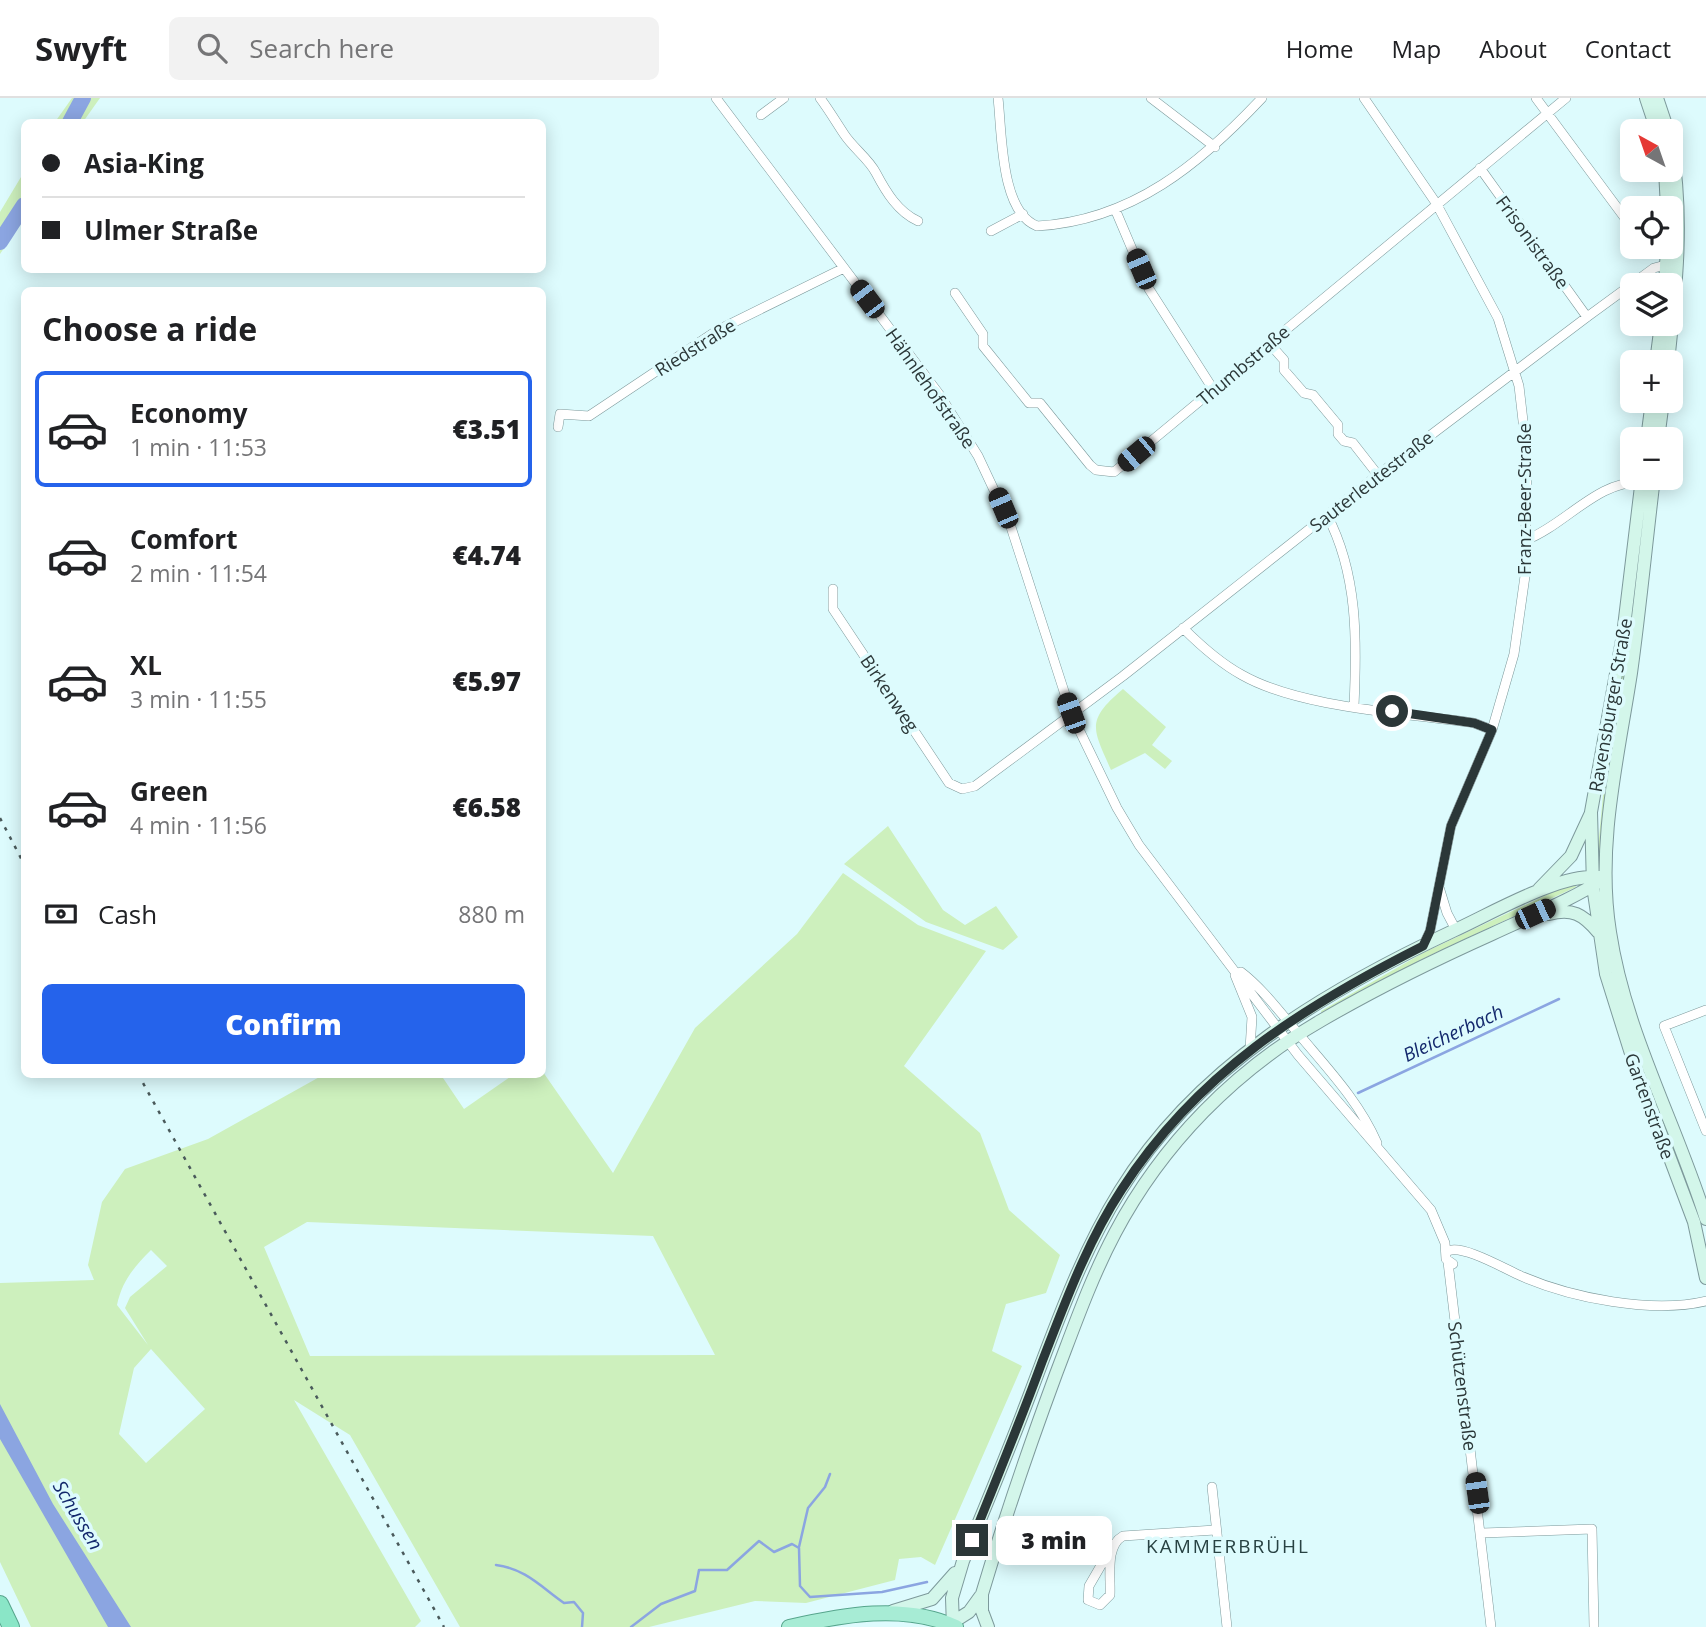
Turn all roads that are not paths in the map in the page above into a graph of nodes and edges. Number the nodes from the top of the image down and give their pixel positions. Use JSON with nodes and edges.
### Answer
{"nodes":[{"id":1,"x":716,"y":98,"type":"edge"},
{"id":2,"x":784,"y":98,"type":"edge"},
{"id":3,"x":820,"y":98,"type":"edge"},
{"id":4,"x":998,"y":98,"type":"edge"},
{"id":5,"x":1151,"y":98,"type":"edge"},
{"id":6,"x":1262,"y":98,"type":"edge"},
{"id":7,"x":1364,"y":98,"type":"edge"},
{"id":8,"x":1536,"y":98,"type":"edge"},
{"id":9,"x":1566,"y":98,"type":"edge"},
{"id":10,"x":1646,"y":98,"type":"edge"},
{"id":11,"x":1657,"y":98,"type":"edge"},
{"id":12,"x":1547,"y":114,"type":"junction"},
{"id":13,"x":761,"y":116,"type":"dead end"},
{"id":14,"x":1653,"y":119,"type":"edge"},
{"id":15,"x":1664,"y":119,"type":"edge"},
{"id":16,"x":1215,"y":147,"type":"junction"},
{"id":17,"x":1480,"y":168,"type":"junction"},
{"id":18,"x":1676,"y":182,"type":"edge"},
{"id":19,"x":1436,"y":203,"type":"junction"},
{"id":20,"x":1115,"y":209,"type":"junction"},
{"id":21,"x":1620,"y":212,"type":"edge"},
{"id":22,"x":1023,"y":214,"type":"junction"},
{"id":23,"x":918,"y":221,"type":"dead end"},
{"id":24,"x":991,"y":230,"type":"dead end"},
{"id":25,"x":1671,"y":259,"type":"edge"},
{"id":26,"x":1672,"y":264,"type":"junction"},
{"id":27,"x":844,"y":268,"type":"junction"},
{"id":28,"x":1669,"y":273,"type":"edge"},
{"id":29,"x":955,"y":293,"type":"dead end"},
{"id":30,"x":1587,"y":317,"type":"junction"},
{"id":31,"x":1269,"y":343,"type":"junction"},
{"id":32,"x":1668,"y":350,"type":"edge"},
{"id":33,"x":1515,"y":371,"type":"junction"},
{"id":34,"x":1213,"y":389,"type":"junction"},
{"id":35,"x":558,"y":426,"type":"dead end"},
{"id":36,"x":1378,"y":475,"type":"junction"},
{"id":37,"x":1620,"y":484,"type":"edge"},
{"id":38,"x":1644,"y":490,"type":"edge"},
{"id":39,"x":1645,"y":490,"type":"edge"},
{"id":40,"x":1327,"y":515,"type":"junction"},
{"id":41,"x":1526,"y":540,"type":"junction"},
{"id":42,"x":833,"y":589,"type":"dead end"},
{"id":43,"x":1183,"y":628,"type":"junction"},
{"id":44,"x":1354,"y":706,"type":"junction"},
{"id":45,"x":1071,"y":713,"type":"junction"},
{"id":46,"x":1492,"y":730,"type":"junction"},
{"id":47,"x":962,"y":789,"type":"joint"},
{"id":48,"x":1591,"y":812,"type":"junction"},
{"id":49,"x":1597,"y":880,"type":"junction"},
{"id":50,"x":1438,"y":886,"type":"junction"},
{"id":51,"x":1534,"y":894,"type":"junction"},
{"id":52,"x":1518,"y":922,"type":"junction"},
{"id":53,"x":1595,"y":928,"type":"junction"},
{"id":54,"x":1456,"y":930,"type":"junction"},
{"id":55,"x":1423,"y":946,"type":"junction"},
{"id":56,"x":1230,"y":964,"type":"junction"},
{"id":57,"x":1706,"y":1010,"type":"edge"},
{"id":58,"x":1283,"y":1025,"type":"junction"},
{"id":59,"x":1293,"y":1037,"type":"junction"},
{"id":60,"x":1250,"y":1049,"type":"junction"},
{"id":61,"x":1706,"y":1131,"type":"edge"},
{"id":62,"x":1706,"y":1219,"type":"edge"},
{"id":63,"x":1448,"y":1247,"type":"junction"},
{"id":64,"x":1464,"y":1254,"type":"junction"},
{"id":65,"x":1450,"y":1265,"type":"junction"},
{"id":66,"x":1706,"y":1278,"type":"edge"},
{"id":67,"x":1706,"y":1301,"type":"edge"},
{"id":68,"x":1212,"y":1487,"type":"dead end"},
{"id":69,"x":1215,"y":1530,"type":"junction"},
{"id":70,"x":1482,"y":1533,"type":"junction"},
{"id":71,"x":1111,"y":1548,"type":"junction"},
{"id":72,"x":963,"y":1561,"type":"junction"},
{"id":73,"x":982,"y":1594,"type":"junction"},
{"id":74,"x":0,"y":1604,"type":"edge"},
{"id":75,"x":882,"y":1614,"type":"junction"},
{"id":76,"x":951,"y":1626,"type":"edge"},
{"id":77,"x":11,"y":1627,"type":"edge"},
{"id":78,"x":789,"y":1627,"type":"edge"},
{"id":79,"x":988,"y":1627,"type":"edge"},
{"id":80,"x":1227,"y":1627,"type":"edge"},
{"id":81,"x":1491,"y":1627,"type":"edge"},
{"id":82,"x":1594,"y":1627,"type":"edge"}],
"edges":[{"from":1,"to":27,"type":"street","name":"Hähnlehofstraße"},
{"from":2,"to":13,"type":"street"},
{"from":3,"to":23,"type":"street"},
{"from":4,"to":22,"type":"street"},
{"from":5,"to":16,"type":"street"},
{"from":6,"to":16,"type":"street"},
{"from":7,"to":19,"type":"street","name":"Franz-Beer-Straße"},
{"from":8,"to":12,"type":"street"},
{"from":9,"to":12,"type":"street","name":"Thumbstraße"},
{"from":10,"to":14,"type":"main road"},
{"from":11,"to":15,"type":"main road"},
{"from":12,"to":17,"type":"street","name":"Thumbstraße"},
{"from":12,"to":21,"type":"street"},
{"from":16,"to":20,"type":"street"},
{"from":17,"to":19,"type":"street","name":"Thumbstraße"},
{"from":17,"to":30,"type":"street","name":"Frisonistraße"},
{"from":18,"to":26,"type":"main road"},
{"from":19,"to":31,"type":"street","name":"Thumbstraße"},
{"from":19,"to":33,"type":"street","name":"Franz-Beer-Straße"},
{"from":20,"to":22,"type":"street"},
{"from":20,"to":34,"type":"street"},
{"from":22,"to":24,"type":"street"},
{"from":25,"to":26,"type":"main road"},
{"from":26,"to":28,"type":"main road"},
{"from":26,"to":30,"type":"street","name":"Sauterleutestraße"},
{"from":26,"to":32,"type":"main road"},
{"from":27,"to":35,"type":"street","name":"Riedstraße"},
{"from":27,"to":45,"type":"street","name":"Hähnlehofstraße"},
{"from":29,"to":34,"type":"street","name":"Thumbstraße"},
{"from":30,"to":33,"type":"street","name":"Sauterleutestraße"},
{"from":31,"to":34,"type":"street","name":"Thumbstraße"},
{"from":31,"to":36,"type":"street"},
{"from":33,"to":36,"type":"street","name":"Sauterleutestraße"},
{"from":33,"to":41,"type":"street","name":"Franz-Beer-Straße"},
{"from":36,"to":40,"type":"street","name":"Sauterleutestraße"},
{"from":37,"to":41,"type":"street"},
{"from":38,"to":48,"type":"main road","name":"Ravensburger Straße"},
{"from":39,"to":49,"type":"main road","name":"Ravensburger Straße"},
{"from":40,"to":43,"type":"street","name":"Sauterleutestraße"},
{"from":40,"to":44,"type":"street"},
{"from":41,"to":46,"type":"street","name":"Franz-Beer-Straße"},
{"from":42,"to":47,"type":"street","name":"Birkenweg"},
{"from":43,"to":44,"type":"street"},
{"from":43,"to":45,"type":"street","name":"Sauterleutestraße"},
{"from":44,"to":46,"type":"street"},
{"from":45,"to":47,"type":"street","name":"Sauterleutestraße"},
{"from":45,"to":56,"type":"street","name":"Hähnlehofstraße"},
{"from":46,"to":50,"type":"street","name":"Franz-Beer-Straße"},
{"from":48,"to":49,"type":"main road","name":"Ravensburger Straße"},
{"from":48,"to":51,"type":"main road"},
{"from":49,"to":51,"type":"main road"},
{"from":49,"to":52,"type":"main road"},
{"from":49,"to":53,"type":"main road","name":"Ravensburger Straße"},
{"from":49,"to":62,"type":"main road","name":"Gartenstraße"},
{"from":50,"to":54,"type":"street"},
{"from":50,"to":55,"type":"street","name":"Franz-Beer-Straße"},
{"from":51,"to":54,"type":"main road"},
{"from":52,"to":53,"type":"main road"},
{"from":52,"to":59,"type":"main road"},
{"from":53,"to":66,"type":"main road","name":"Gartenstraße"},
{"from":54,"to":55,"type":"main road"},
{"from":55,"to":58,"type":"main road"},
{"from":56,"to":58,"type":"street"},
{"from":56,"to":60,"type":"street"},
{"from":57,"to":61,"type":"street"},
{"from":58,"to":59,"type":"street"},
{"from":58,"to":60,"type":"main road"},
{"from":59,"to":63,"type":"street"},
{"from":59,"to":73,"type":"main road"},
{"from":60,"to":72,"type":"main road"},
{"from":63,"to":64,"type":"street"},
{"from":63,"to":65,"type":"street","name":"Schützenstraße"},
{"from":64,"to":65,"type":"street"},
{"from":64,"to":67,"type":"street"},
{"from":65,"to":70,"type":"street","name":"Schützenstraße"},
{"from":68,"to":69,"type":"street"},
{"from":69,"to":71,"type":"street"},
{"from":69,"to":80,"type":"street"},
{"from":70,"to":81,"type":"street","name":"Schützenstraße"},
{"from":70,"to":82,"type":"street"},
{"from":71,"to":71,"type":"street"},
{"from":72,"to":75,"type":"main road"},
{"from":72,"to":76,"type":"main road"},
{"from":73,"to":76,"type":"main road"},
{"from":73,"to":79,"type":"main road"},
{"from":74,"to":77,"type":"highway"},
{"from":75,"to":76,"type":"main road"},
{"from":75,"to":78,"type":"main road"}]}
